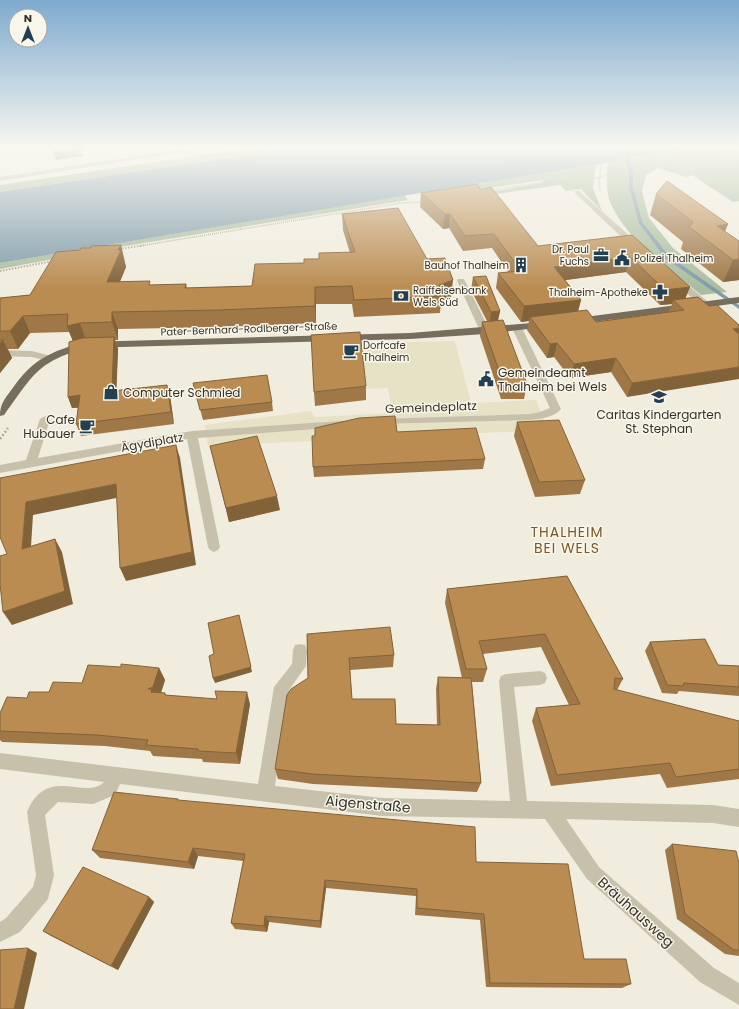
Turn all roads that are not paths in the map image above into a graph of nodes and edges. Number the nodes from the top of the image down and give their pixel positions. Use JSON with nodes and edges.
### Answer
{"nodes":[{"id":1,"x":579,"y":193,"type":"edge"},
{"id":2,"x":641,"y":250,"type":"edge"},
{"id":3,"x":670,"y":275,"type":"edge"},
{"id":4,"x":461,"y":281,"type":"dead end"},
{"id":5,"x":738,"y":301,"type":"edge"},
{"id":6,"x":706,"y":304,"type":"junction"},
{"id":7,"x":717,"y":312,"type":"edge"},
{"id":8,"x":570,"y":321,"type":"edge"},
{"id":9,"x":555,"y":323,"type":"edge"},
{"id":10,"x":517,"y":328,"type":"junction"},
{"id":11,"x":485,"y":331,"type":"junction"},
{"id":12,"x":0,"y":352,"type":"edge"},
{"id":13,"x":48,"y":358,"type":"junction"},
{"id":14,"x":0,"y":413,"type":"edge"},
{"id":15,"x":45,"y":419,"type":"dead end"},
{"id":16,"x":366,"y":423,"type":"edge"},
{"id":17,"x":351,"y":424,"type":"edge"},
{"id":18,"x":192,"y":435,"type":"junction"},
{"id":19,"x":31,"y":463,"type":"junction"},
{"id":20,"x":0,"y":469,"type":"edge"},
{"id":21,"x":214,"y":547,"type":"dead end"},
{"id":22,"x":300,"y":650,"type":"dead end"},
{"id":23,"x":540,"y":678,"type":"dead end"},
{"id":24,"x":0,"y":761,"type":"edge"},
{"id":25,"x":115,"y":775,"type":"junction"},
{"id":26,"x":265,"y":794,"type":"junction"},
{"id":27,"x":519,"y":811,"type":"junction"},
{"id":28,"x":550,"y":812,"type":"junction"},
{"id":29,"x":739,"y":818,"type":"edge"},
{"id":30,"x":0,"y":932,"type":"edge"},
{"id":31,"x":739,"y":995,"type":"edge"}],
"edges":[{"from":1,"to":2,"type":"street"},
{"from":3,"to":6,"type":"street"},
{"from":4,"to":11,"type":"street"},
{"from":5,"to":6,"type":"main road"},
{"from":6,"to":7,"type":"street"},
{"from":6,"to":8,"type":"main road"},
{"from":9,"to":10,"type":"main road","name":"Pater-Bernhard-Rodlberger-Straße"},
{"from":10,"to":11,"type":"main road","name":"Pater-Bernhard-Rodlberger-Straße"},
{"from":10,"to":16,"type":"street","name":"Gemeindeplatz"},
{"from":11,"to":13,"type":"main road","name":"Pater-Bernhard-Rodlberger-Straße"},
{"from":12,"to":13,"type":"street"},
{"from":13,"to":14,"type":"main road","name":"Pater-Bernhard-Rodlberger-Straße"},
{"from":15,"to":19,"type":"street"},
{"from":17,"to":18,"type":"street"},
{"from":18,"to":19,"type":"street","name":"Ägydiplatz"},
{"from":18,"to":21,"type":"street","name":"Ägydiplatz"},
{"from":19,"to":20,"type":"street","name":"Ägydiplatz"},
{"from":22,"to":26,"type":"street"},
{"from":23,"to":27,"type":"street"},
{"from":24,"to":25,"type":"street","name":"Aigenstraße"},
{"from":25,"to":26,"type":"street","name":"Aigenstraße"},
{"from":25,"to":30,"type":"street"},
{"from":26,"to":27,"type":"street","name":"Aigenstraße"},
{"from":27,"to":28,"type":"street","name":"Aigenstraße"},
{"from":28,"to":29,"type":"street","name":"Aigenstraße"},
{"from":28,"to":31,"type":"street","name":"Bräuhausweg"}]}
